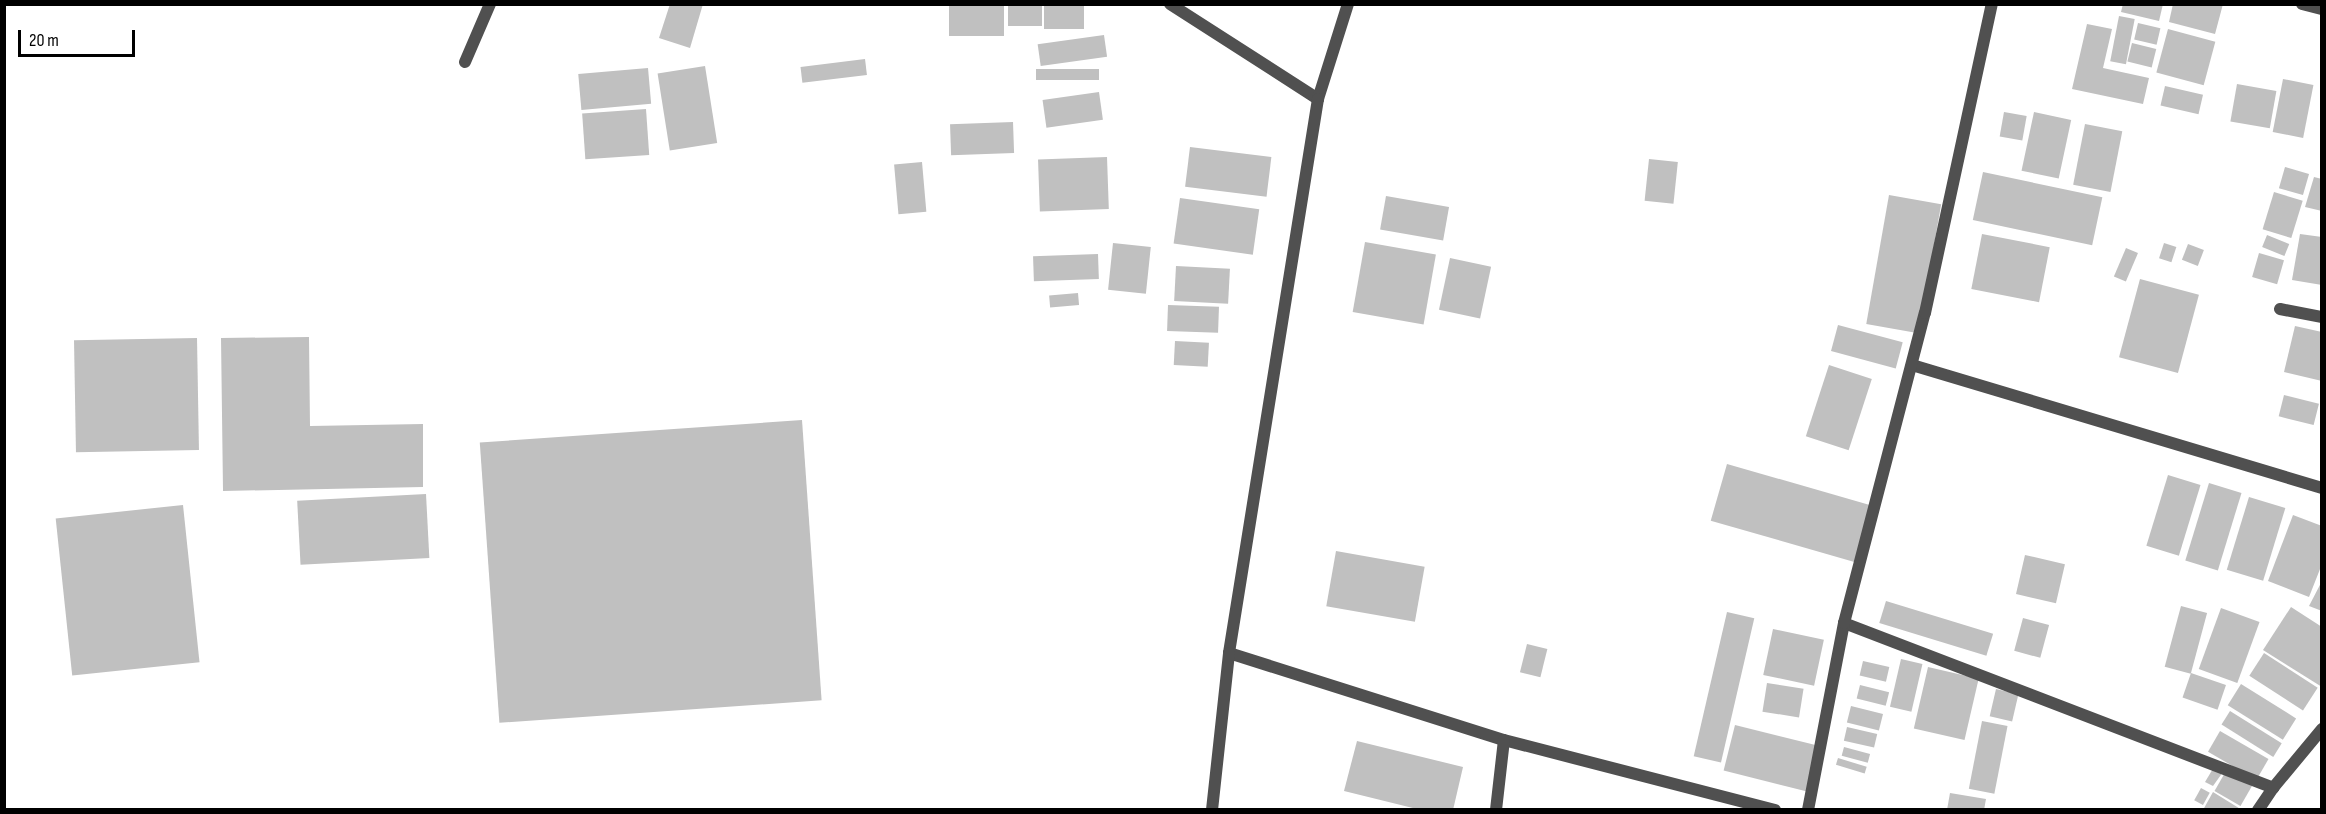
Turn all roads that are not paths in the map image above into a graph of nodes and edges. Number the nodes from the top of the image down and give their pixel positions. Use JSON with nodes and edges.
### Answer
{"nodes":[{"id":1,"x":490,"y":4,"type":"edge"},
{"id":2,"x":1170,"y":4,"type":"edge"},
{"id":3,"x":1348,"y":4,"type":"edge"},
{"id":4,"x":1992,"y":4,"type":"edge"},
{"id":5,"x":2302,"y":4,"type":"edge"},
{"id":6,"x":2322,"y":9,"type":"edge"},
{"id":7,"x":465,"y":62,"type":"dead end"},
{"id":8,"x":1318,"y":99,"type":"junction"},
{"id":9,"x":2280,"y":309,"type":"dead end"},
{"id":10,"x":2322,"y":318,"type":"edge"},
{"id":11,"x":1911,"y":365,"type":"junction"},
{"id":12,"x":2322,"y":488,"type":"edge"},
{"id":13,"x":1844,"y":623,"type":"junction"},
{"id":14,"x":1229,"y":653,"type":"junction"},
{"id":15,"x":2322,"y":729,"type":"edge"},
{"id":16,"x":1504,"y":740,"type":"junction"},
{"id":17,"x":2273,"y":788,"type":"junction"},
{"id":18,"x":1212,"y":810,"type":"edge"},
{"id":19,"x":1496,"y":810,"type":"edge"},
{"id":20,"x":1775,"y":810,"type":"edge"},
{"id":21,"x":1808,"y":810,"type":"edge"},
{"id":22,"x":2258,"y":810,"type":"edge"}],
"edges":[{"from":1,"to":7,"type":"street"},
{"from":2,"to":8,"type":"street"},
{"from":3,"to":8,"type":"street"},
{"from":4,"to":11,"type":"street"},
{"from":5,"to":6,"type":"street"},
{"from":8,"to":14,"type":"street"},
{"from":9,"to":10,"type":"street"},
{"from":11,"to":12,"type":"street"},
{"from":11,"to":13,"type":"street"},
{"from":13,"to":17,"type":"street"},
{"from":13,"to":21,"type":"street"},
{"from":14,"to":16,"type":"street"},
{"from":14,"to":18,"type":"street"},
{"from":15,"to":17,"type":"street"},
{"from":16,"to":19,"type":"street"},
{"from":16,"to":20,"type":"street"},
{"from":17,"to":22,"type":"street"}]}
